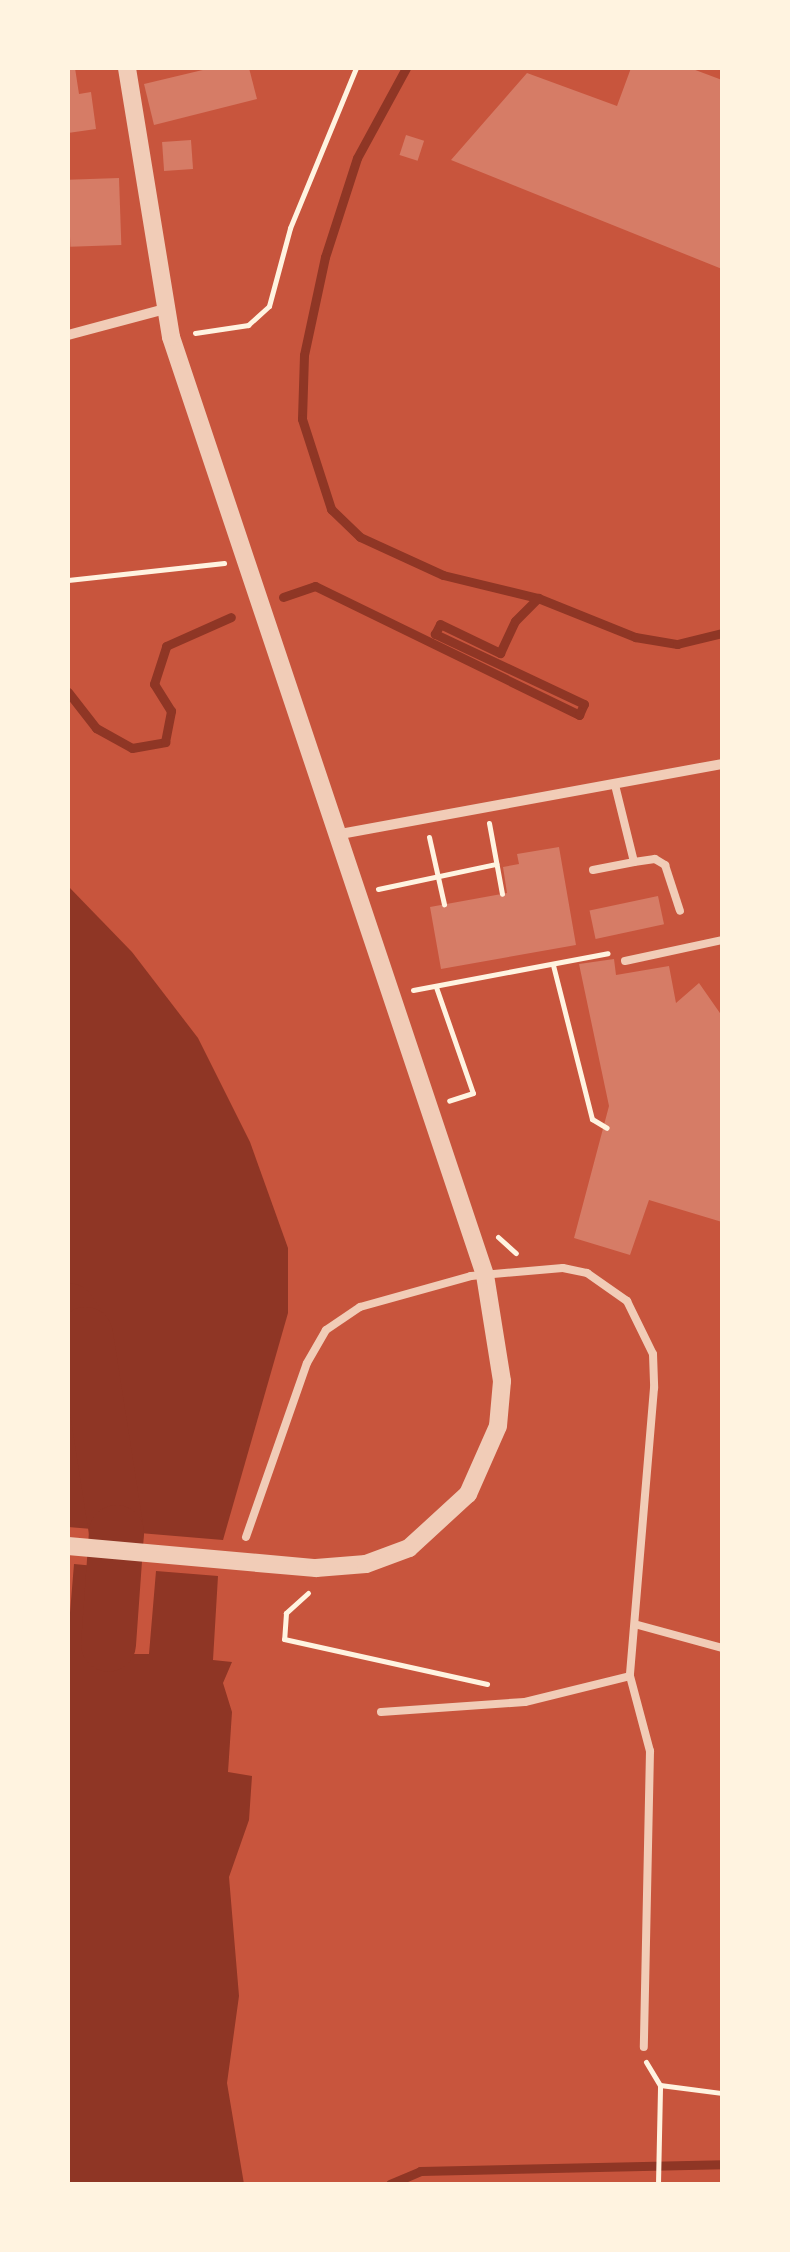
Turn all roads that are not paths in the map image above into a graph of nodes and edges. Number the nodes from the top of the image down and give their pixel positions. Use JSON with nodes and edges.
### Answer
{"nodes":[{"id":1,"x":128,"y":68,"type":"edge"},
{"id":2,"x":165,"y":309,"type":"junction"},
{"id":3,"x":68,"y":334,"type":"edge"},
{"id":4,"x":722,"y":764,"type":"edge"},
{"id":5,"x":615,"y":785,"type":"junction"},
{"id":6,"x":333,"y":836,"type":"junction"},
{"id":7,"x":634,"y":862,"type":"junction"},
{"id":8,"x":593,"y":870,"type":"dead end"},
{"id":9,"x":680,"y":911,"type":"dead end"},
{"id":10,"x":722,"y":940,"type":"edge"},
{"id":11,"x":626,"y":961,"type":"road end"},
{"id":12,"x":485,"y":1275,"type":"junction"},
{"id":13,"x":246,"y":1537,"type":"dead end"},
{"id":14,"x":68,"y":1546,"type":"edge"},
{"id":15,"x":638,"y":1625,"type":"junction"},
{"id":16,"x":722,"y":1648,"type":"edge"},
{"id":17,"x":630,"y":1676,"type":"junction"},
{"id":18,"x":381,"y":1712,"type":"dead end"},
{"id":19,"x":644,"y":2047,"type":"dead end"}],
"edges":[{"from":1,"to":2,"type":"street"},
{"from":2,"to":3,"type":"street"},
{"from":2,"to":6,"type":"street"},
{"from":4,"to":5,"type":"street"},
{"from":5,"to":6,"type":"street"},
{"from":5,"to":7,"type":"lane"},
{"from":6,"to":12,"type":"street"},
{"from":7,"to":8,"type":"lane"},
{"from":7,"to":9,"type":"lane"},
{"from":10,"to":11,"type":"lane"},
{"from":12,"to":13,"type":"lane"},
{"from":12,"to":14,"type":"street"},
{"from":12,"to":15,"type":"lane"},
{"from":15,"to":16,"type":"lane"},
{"from":15,"to":17,"type":"lane"},
{"from":17,"to":18,"type":"lane"},
{"from":17,"to":19,"type":"lane"}]}
